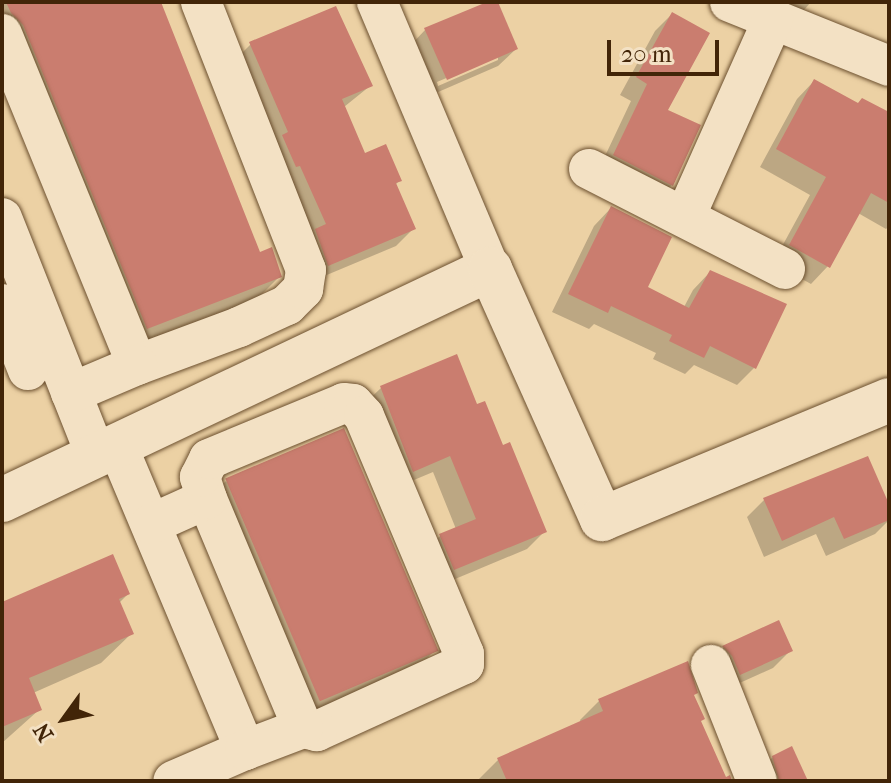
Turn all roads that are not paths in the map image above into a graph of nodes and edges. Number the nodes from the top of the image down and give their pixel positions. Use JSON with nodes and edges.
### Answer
{"nodes":[{"id":1,"x":201,"y":2,"type":"edge"},
{"id":2,"x":377,"y":2,"type":"edge"},
{"id":3,"x":730,"y":2,"type":"edge"},
{"id":4,"x":773,"y":19,"type":"junction"},
{"id":5,"x":2,"y":34,"type":"edge"},
{"id":6,"x":889,"y":66,"type":"edge"},
{"id":7,"x":589,"y":169,"type":"dead end"},
{"id":8,"x":685,"y":217,"type":"junction"},
{"id":9,"x":2,"y":218,"type":"edge"},
{"id":10,"x":490,"y":269,"type":"junction"},
{"id":11,"x":785,"y":269,"type":"dead end"},
{"id":12,"x":2,"y":304,"type":"edge"},
{"id":13,"x":137,"y":365,"type":"junction"},
{"id":14,"x":29,"y":370,"type":"edge"},
{"id":15,"x":71,"y":393,"type":"junction"},
{"id":16,"x":889,"y":400,"type":"edge"},
{"id":17,"x":107,"y":450,"type":"junction"},
{"id":18,"x":207,"y":499,"type":"junction"},
{"id":19,"x":2,"y":500,"type":"edge"},
{"id":20,"x":151,"y":524,"type":"junction"},
{"id":21,"x":711,"y":665,"type":"dead end"},
{"id":22,"x":303,"y":728,"type":"junction"},
{"id":23,"x":245,"y":750,"type":"junction"},
{"id":24,"x":173,"y":781,"type":"edge"},
{"id":25,"x":757,"y":781,"type":"edge"}],
"edges":[{"from":1,"to":13,"type":"street"},
{"from":2,"to":10,"type":"street"},
{"from":3,"to":4,"type":"street"},
{"from":4,"to":6,"type":"street"},
{"from":4,"to":8,"type":"street"},
{"from":5,"to":13,"type":"street"},
{"from":7,"to":8,"type":"street"},
{"from":8,"to":11,"type":"street"},
{"from":9,"to":14,"type":"street"},
{"from":10,"to":16,"type":"street"},
{"from":10,"to":17,"type":"street"},
{"from":12,"to":14,"type":"street"},
{"from":13,"to":15,"type":"street"},
{"from":14,"to":15,"type":"street"},
{"from":15,"to":17,"type":"street"},
{"from":17,"to":19,"type":"street"},
{"from":17,"to":20,"type":"street"},
{"from":18,"to":20,"type":"street"},
{"from":18,"to":22,"type":"street"},
{"from":18,"to":22,"type":"street"},
{"from":20,"to":23,"type":"street"},
{"from":21,"to":25,"type":"street"},
{"from":22,"to":23,"type":"street"},
{"from":23,"to":24,"type":"street"}]}
